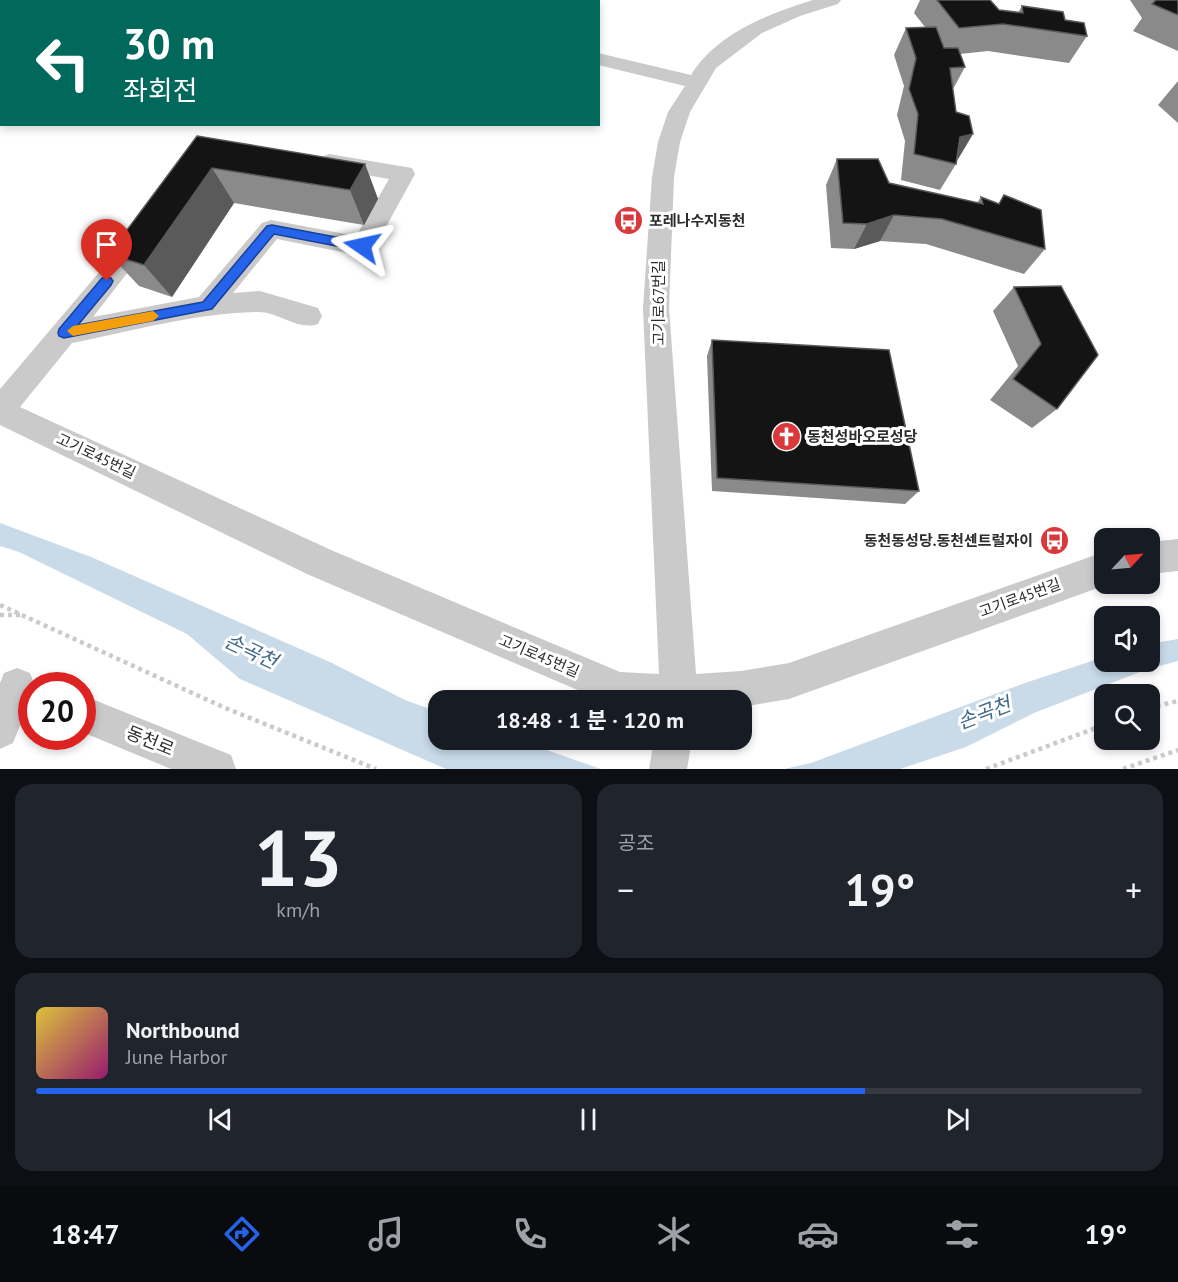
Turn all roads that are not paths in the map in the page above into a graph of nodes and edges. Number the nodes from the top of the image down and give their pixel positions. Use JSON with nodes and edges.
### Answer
{"nodes":[{"id":1,"x":832,"y":0,"type":"edge"},
{"id":2,"x":600,"y":59,"type":"edge"},
{"id":3,"x":696,"y":82,"type":"junction"},
{"id":4,"x":301,"y":158,"type":"edge"},
{"id":5,"x":161,"y":216,"type":"edge"},
{"id":6,"x":207,"y":306,"type":"junction"},
{"id":7,"x":309,"y":316,"type":"dead end"},
{"id":8,"x":64,"y":333,"type":"junction"},
{"id":9,"x":0,"y":410,"type":"edge"},
{"id":10,"x":1178,"y":555,"type":"edge"},
{"id":11,"x":1160,"y":557,"type":"edge"},
{"id":12,"x":1094,"y":573,"type":"edge"},
{"id":13,"x":16,"y":685,"type":"edge"},
{"id":14,"x":620,"y":690,"type":"edge"},
{"id":15,"x":679,"y":690,"type":"edge"},
{"id":16,"x":733,"y":690,"type":"edge"},
{"id":17,"x":96,"y":719,"type":"edge"},
{"id":18,"x":0,"y":730,"type":"edge"},
{"id":19,"x":217,"y":769,"type":"edge"}],
"edges":[{"from":1,"to":3,"type":"street","name":"고기로67번길"},
{"from":2,"to":3,"type":"street"},
{"from":3,"to":15,"type":"street","name":"고기로67번길"},
{"from":4,"to":6,"type":"street"},
{"from":5,"to":8,"type":"street"},
{"from":6,"to":7,"type":"street"},
{"from":6,"to":8,"type":"street"},
{"from":8,"to":9,"type":"street"},
{"from":9,"to":14,"type":"street","name":"고기로45번길"},
{"from":10,"to":11,"type":"street"},
{"from":12,"to":16,"type":"street","name":"고기로45번길"},
{"from":13,"to":18,"type":"street"},
{"from":17,"to":19,"type":"street","name":"동천로"}]}
